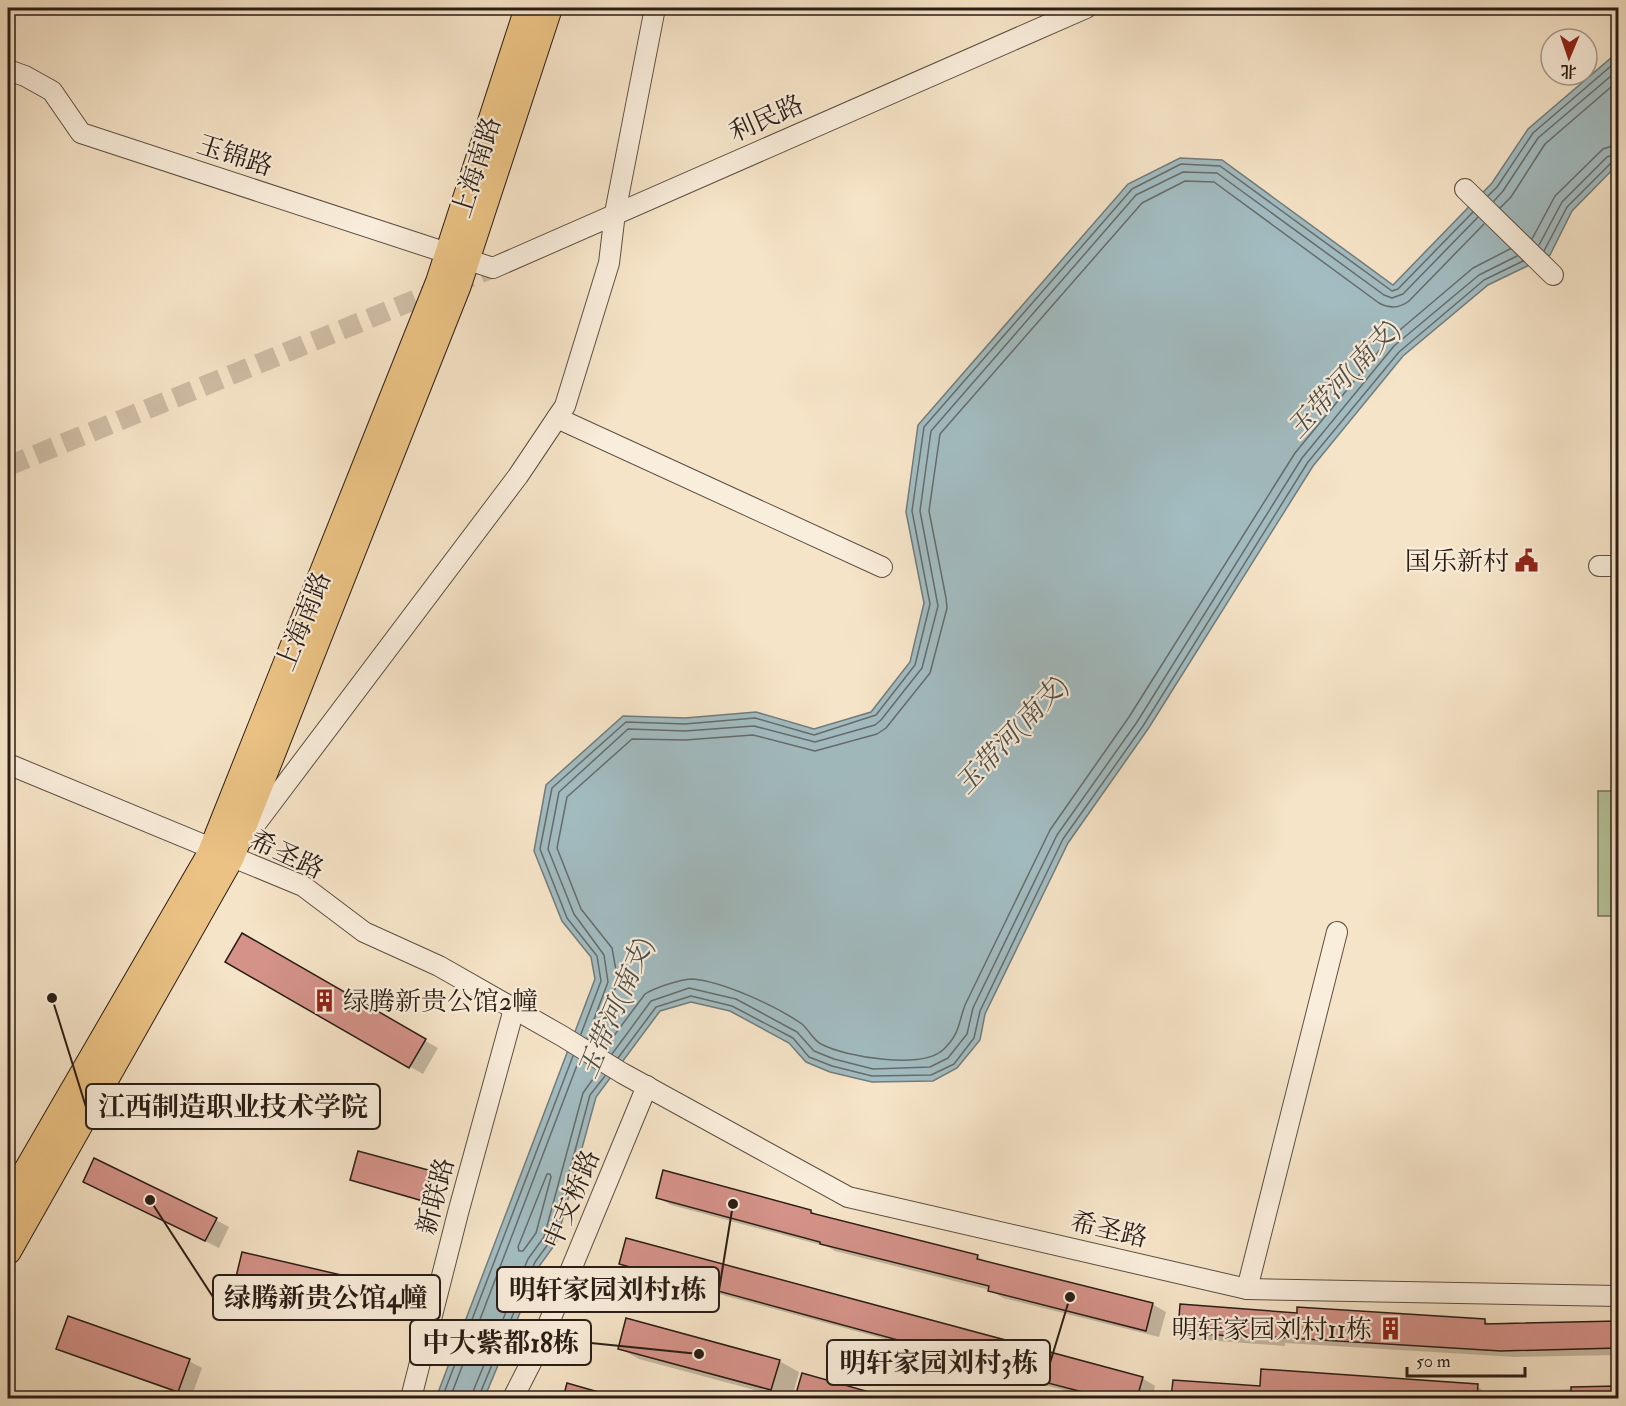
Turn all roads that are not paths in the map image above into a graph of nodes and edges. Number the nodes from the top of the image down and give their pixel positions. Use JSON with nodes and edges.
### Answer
{"nodes":[{"id":1,"x":528,"y":8,"type":"edge"},
{"id":2,"x":549,"y":8,"type":"edge"},
{"id":3,"x":655,"y":8,"type":"edge"},
{"id":4,"x":1086,"y":8,"type":"edge"},
{"id":5,"x":8,"y":70,"type":"edge"},
{"id":6,"x":1465,"y":189,"type":"dead end"},
{"id":7,"x":615,"y":213,"type":"junction"},
{"id":8,"x":458,"y":256,"type":"junction"},
{"id":9,"x":1553,"y":275,"type":"dead end"},
{"id":10,"x":557,"y":418,"type":"junction"},
{"id":11,"x":1599,"y":566,"type":"dead end"},
{"id":12,"x":1618,"y":566,"type":"edge"},
{"id":13,"x":882,"y":567,"type":"dead end"},
{"id":14,"x":8,"y":764,"type":"edge"},
{"id":15,"x":221,"y":854,"type":"junction"},
{"id":16,"x":1337,"y":932,"type":"dead end"},
{"id":17,"x":514,"y":1009,"type":"junction"},
{"id":18,"x":647,"y":1086,"type":"junction"},
{"id":19,"x":8,"y":1203,"type":"edge"},
{"id":20,"x":8,"y":1251,"type":"edge"},
{"id":21,"x":1247,"y":1289,"type":"junction"},
{"id":22,"x":1618,"y":1296,"type":"edge"},
{"id":23,"x":411,"y":1398,"type":"edge"},
{"id":24,"x":513,"y":1398,"type":"edge"}],
"edges":[{"from":1,"to":8,"type":"main road","name":"上海南路"},
{"from":2,"to":8,"type":"main road","name":"上海南路"},
{"from":3,"to":7,"type":"street","name":"上海南路"},
{"from":4,"to":7,"type":"street","name":"利民路"},
{"from":5,"to":8,"type":"street","name":"玉锦路"},
{"from":6,"to":9,"type":"street"},
{"from":7,"to":8,"type":"street","name":"利民路"},
{"from":7,"to":10,"type":"street","name":"上海南路"},
{"from":8,"to":15,"type":"main road","name":"上海南路"},
{"from":10,"to":13,"type":"street"},
{"from":10,"to":15,"type":"street","name":"上海南路"},
{"from":11,"to":12,"type":"street"},
{"from":14,"to":15,"type":"street","name":"希圣路"},
{"from":15,"to":17,"type":"street","name":"希圣路"},
{"from":15,"to":19,"type":"main road","name":"上海南路"},
{"from":15,"to":20,"type":"main road","name":"上海南路"},
{"from":16,"to":21,"type":"street"},
{"from":17,"to":18,"type":"street","name":"希圣路"},
{"from":17,"to":23,"type":"street","name":"新联路"},
{"from":18,"to":21,"type":"street","name":"希圣路"},
{"from":18,"to":24,"type":"street","name":"中支桥路"},
{"from":21,"to":22,"type":"street","name":"希圣路"}]}
